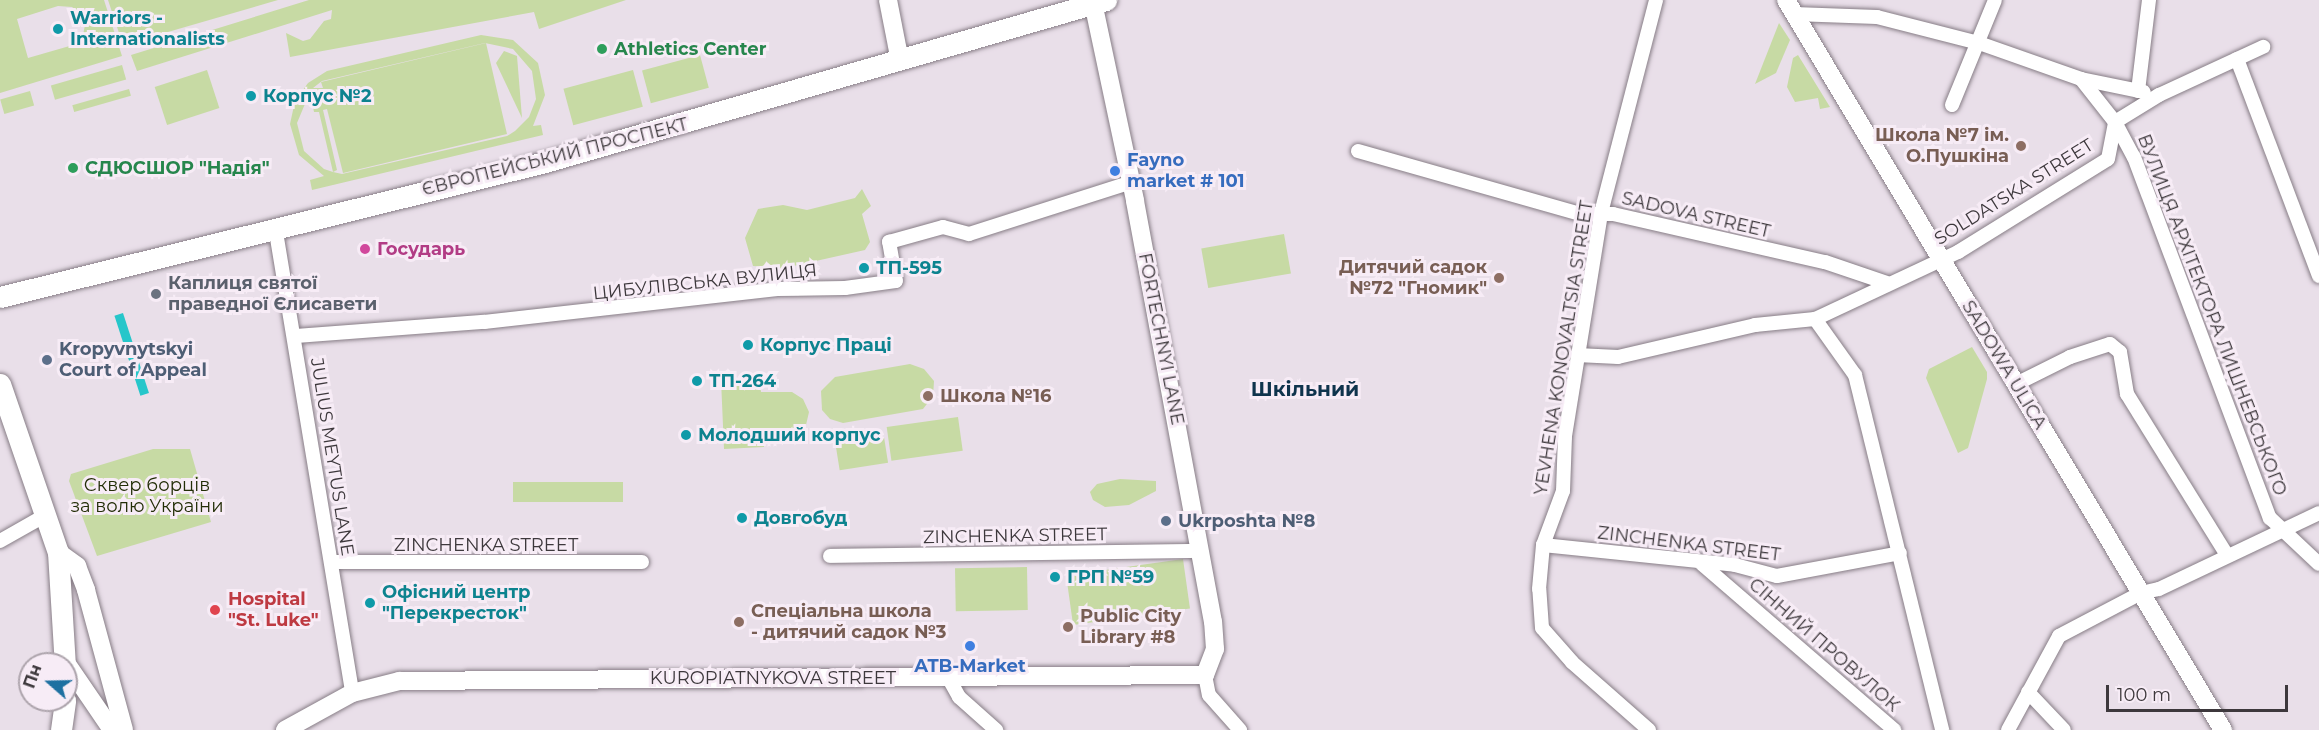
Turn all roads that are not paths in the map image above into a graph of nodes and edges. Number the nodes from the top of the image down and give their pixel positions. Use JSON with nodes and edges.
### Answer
{"nodes":[{"id":1,"x":888,"y":0,"type":"edge"},
{"id":2,"x":1656,"y":0,"type":"edge"},
{"id":3,"x":1995,"y":0,"type":"edge"},
{"id":4,"x":2149,"y":0,"type":"edge"},
{"id":5,"x":1087,"y":3,"type":"edge"},
{"id":6,"x":1790,"y":7,"type":"edge"},
{"id":7,"x":1979,"y":43,"type":"junction"},
{"id":8,"x":2263,"y":47,"type":"dead end"},
{"id":9,"x":2236,"y":59,"type":"junction"},
{"id":10,"x":900,"y":61,"type":"junction"},
{"id":11,"x":2082,"y":79,"type":"junction"},
{"id":12,"x":2138,"y":90,"type":"junction"},
{"id":13,"x":2159,"y":96,"type":"junction"},
{"id":14,"x":1952,"y":105,"type":"dead end"},
{"id":15,"x":2115,"y":122,"type":"junction"},
{"id":16,"x":1358,"y":151,"type":"dead end"},
{"id":17,"x":2134,"y":157,"type":"junction"},
{"id":18,"x":2108,"y":159,"type":"junction"},
{"id":19,"x":1132,"y":182,"type":"junction"},
{"id":20,"x":1600,"y":213,"type":"junction"},
{"id":21,"x":275,"y":226,"type":"junction"},
{"id":22,"x":1941,"y":259,"type":"junction"},
{"id":23,"x":2319,"y":276,"type":"edge"},
{"id":24,"x":1887,"y":283,"type":"junction"},
{"id":25,"x":0,"y":297,"type":"edge"},
{"id":26,"x":1815,"y":319,"type":"junction"},
{"id":27,"x":296,"y":336,"type":"junction"},
{"id":28,"x":1577,"y":355,"type":"junction"},
{"id":29,"x":0,"y":384,"type":"edge"},
{"id":30,"x":2016,"y":384,"type":"junction"},
{"id":31,"x":2319,"y":513,"type":"edge"},
{"id":32,"x":46,"y":515,"type":"junction"},
{"id":33,"x":2281,"y":528,"type":"junction"},
{"id":34,"x":0,"y":541,"type":"edge"},
{"id":35,"x":1543,"y":545,"type":"junction"},
{"id":36,"x":1200,"y":551,"type":"junction"},
{"id":37,"x":58,"y":552,"type":"junction"},
{"id":38,"x":1900,"y":553,"type":"junction"},
{"id":39,"x":2227,"y":555,"type":"junction"},
{"id":40,"x":830,"y":556,"type":"dead end"},
{"id":41,"x":331,"y":562,"type":"junction"},
{"id":42,"x":642,"y":562,"type":"dead end"},
{"id":43,"x":1702,"y":564,"type":"junction"},
{"id":44,"x":2319,"y":564,"type":"edge"},
{"id":45,"x":2141,"y":593,"type":"junction"},
{"id":46,"x":65,"y":652,"type":"edge"},
{"id":47,"x":1205,"y":675,"type":"junction"},
{"id":48,"x":948,"y":677,"type":"junction"},
{"id":49,"x":78,"y":687,"type":"edge"},
{"id":50,"x":2028,"y":692,"type":"junction"},
{"id":51,"x":352,"y":693,"type":"junction"},
{"id":52,"x":63,"y":712,"type":"edge"},
{"id":53,"x":2007,"y":729,"type":"edge"},
{"id":54,"x":61,"y":730,"type":"edge"},
{"id":55,"x":112,"y":730,"type":"edge"},
{"id":56,"x":124,"y":730,"type":"edge"},
{"id":57,"x":285,"y":730,"type":"edge"},
{"id":58,"x":996,"y":730,"type":"edge"},
{"id":59,"x":1240,"y":730,"type":"edge"},
{"id":60,"x":1649,"y":730,"type":"edge"},
{"id":61,"x":1894,"y":730,"type":"edge"},
{"id":62,"x":1942,"y":730,"type":"edge"},
{"id":63,"x":2064,"y":730,"type":"edge"},
{"id":64,"x":2223,"y":730,"type":"edge"}],
"edges":[{"from":1,"to":10,"type":"street"},
{"from":2,"to":20,"type":"street","name":"YEVHENA KONOVALTSIA STREET"},
{"from":3,"to":7,"type":"street"},
{"from":4,"to":12,"type":"street"},
{"from":5,"to":10,"type":"main road","name":"ЄВРОПЕЙСЬКИЙ ПРОСПЕКТ"},
{"from":5,"to":19,"type":"street","name":"FORTECHNYI LANE"},
{"from":6,"to":7,"type":"street"},
{"from":6,"to":22,"type":"street","name":"SADOWA ULICA"},
{"from":7,"to":11,"type":"street"},
{"from":7,"to":14,"type":"street"},
{"from":8,"to":9,"type":"street"},
{"from":9,"to":13,"type":"street"},
{"from":9,"to":23,"type":"street"},
{"from":10,"to":21,"type":"main road","name":"ЄВРОПЕЙСЬКИЙ ПРОСПЕКТ"},
{"from":11,"to":12,"type":"street"},
{"from":11,"to":15,"type":"street","name":"ВУЛИЦЯ АРХІТЕКТОРА ЛИШНЕВСЬКОГО"},
{"from":12,"to":13,"type":"street"},
{"from":13,"to":15,"type":"street"},
{"from":15,"to":17,"type":"street","name":"ВУЛИЦЯ АРХІТЕКТОРА ЛИШНЕВСЬКОГО"},
{"from":15,"to":18,"type":"street","name":"SOLDATSKA STREET"},
{"from":16,"to":20,"type":"street","name":"SADOVA STREET"},
{"from":17,"to":18,"type":"street"},
{"from":17,"to":33,"type":"street","name":"ВУЛИЦЯ АРХІТЕКТОРА ЛИШНЕВСЬКОГО"},
{"from":18,"to":22,"type":"street","name":"SOLDATSKA STREET"},
{"from":19,"to":27,"type":"street","name":"ЦИБУЛІВСЬКА ВУЛИЦЯ"},
{"from":19,"to":36,"type":"street","name":"FORTECHNYI LANE"},
{"from":20,"to":24,"type":"street","name":"SADOVA STREET"},
{"from":20,"to":28,"type":"street","name":"YEVHENA KONOVALTSIA STREET"},
{"from":21,"to":25,"type":"main road","name":"ЄВРОПЕЙСЬКИЙ ПРОСПЕКТ"},
{"from":21,"to":27,"type":"street","name":"JULIUS MEYTUS LANE"},
{"from":22,"to":24,"type":"street","name":"SOLDATSKA STREET"},
{"from":22,"to":30,"type":"street","name":"SADOWA ULICA"},
{"from":24,"to":26,"type":"street","name":"SOLDATSKA STREET"},
{"from":26,"to":28,"type":"street","name":"SOLDATSKA STREET"},
{"from":26,"to":38,"type":"street"},
{"from":27,"to":41,"type":"street","name":"JULIUS MEYTUS LANE"},
{"from":28,"to":35,"type":"street","name":"YEVHENA KONOVALTSIA STREET"},
{"from":29,"to":32,"type":"main road"},
{"from":30,"to":39,"type":"street"},
{"from":30,"to":45,"type":"street","name":"SADOWA ULICA"},
{"from":31,"to":33,"type":"street"},
{"from":32,"to":34,"type":"street"},
{"from":32,"to":37,"type":"main road"},
{"from":33,"to":39,"type":"street"},
{"from":33,"to":44,"type":"street","name":"ВУЛИЦЯ АРХІТЕКТОРА ЛИШНЕВСЬКОГО"},
{"from":35,"to":43,"type":"street","name":"ZINCHENKA STREET"},
{"from":35,"to":60,"type":"street","name":"YEVHENA KONOVALTSIA STREET"},
{"from":36,"to":40,"type":"street","name":"ZINCHENKA STREET"},
{"from":36,"to":47,"type":"street","name":"FORTECHNYI LANE"},
{"from":37,"to":46,"type":"main road"},
{"from":37,"to":56,"type":"street"},
{"from":38,"to":43,"type":"street","name":"ZINCHENKA STREET"},
{"from":38,"to":62,"type":"street"},
{"from":39,"to":45,"type":"street"},
{"from":41,"to":42,"type":"street","name":"ZINCHENKA STREET"},
{"from":41,"to":51,"type":"street","name":"JULIUS MEYTUS LANE"},
{"from":43,"to":61,"type":"street","name":"СІННИЙ ПРОВУЛОК"},
{"from":45,"to":50,"type":"street"},
{"from":45,"to":64,"type":"street","name":"SADOWA ULICA"},
{"from":47,"to":48,"type":"street","name":"KUROPIATNYKOVA STREET"},
{"from":47,"to":59,"type":"street"},
{"from":48,"to":51,"type":"street","name":"KUROPIATNYKOVA STREET"},
{"from":48,"to":58,"type":"street"},
{"from":49,"to":55,"type":"street"},
{"from":50,"to":53,"type":"street"},
{"from":50,"to":63,"type":"street"},
{"from":51,"to":57,"type":"street","name":"KUROPIATNYKOVA STREET"},
{"from":52,"to":54,"type":"main road"}]}
